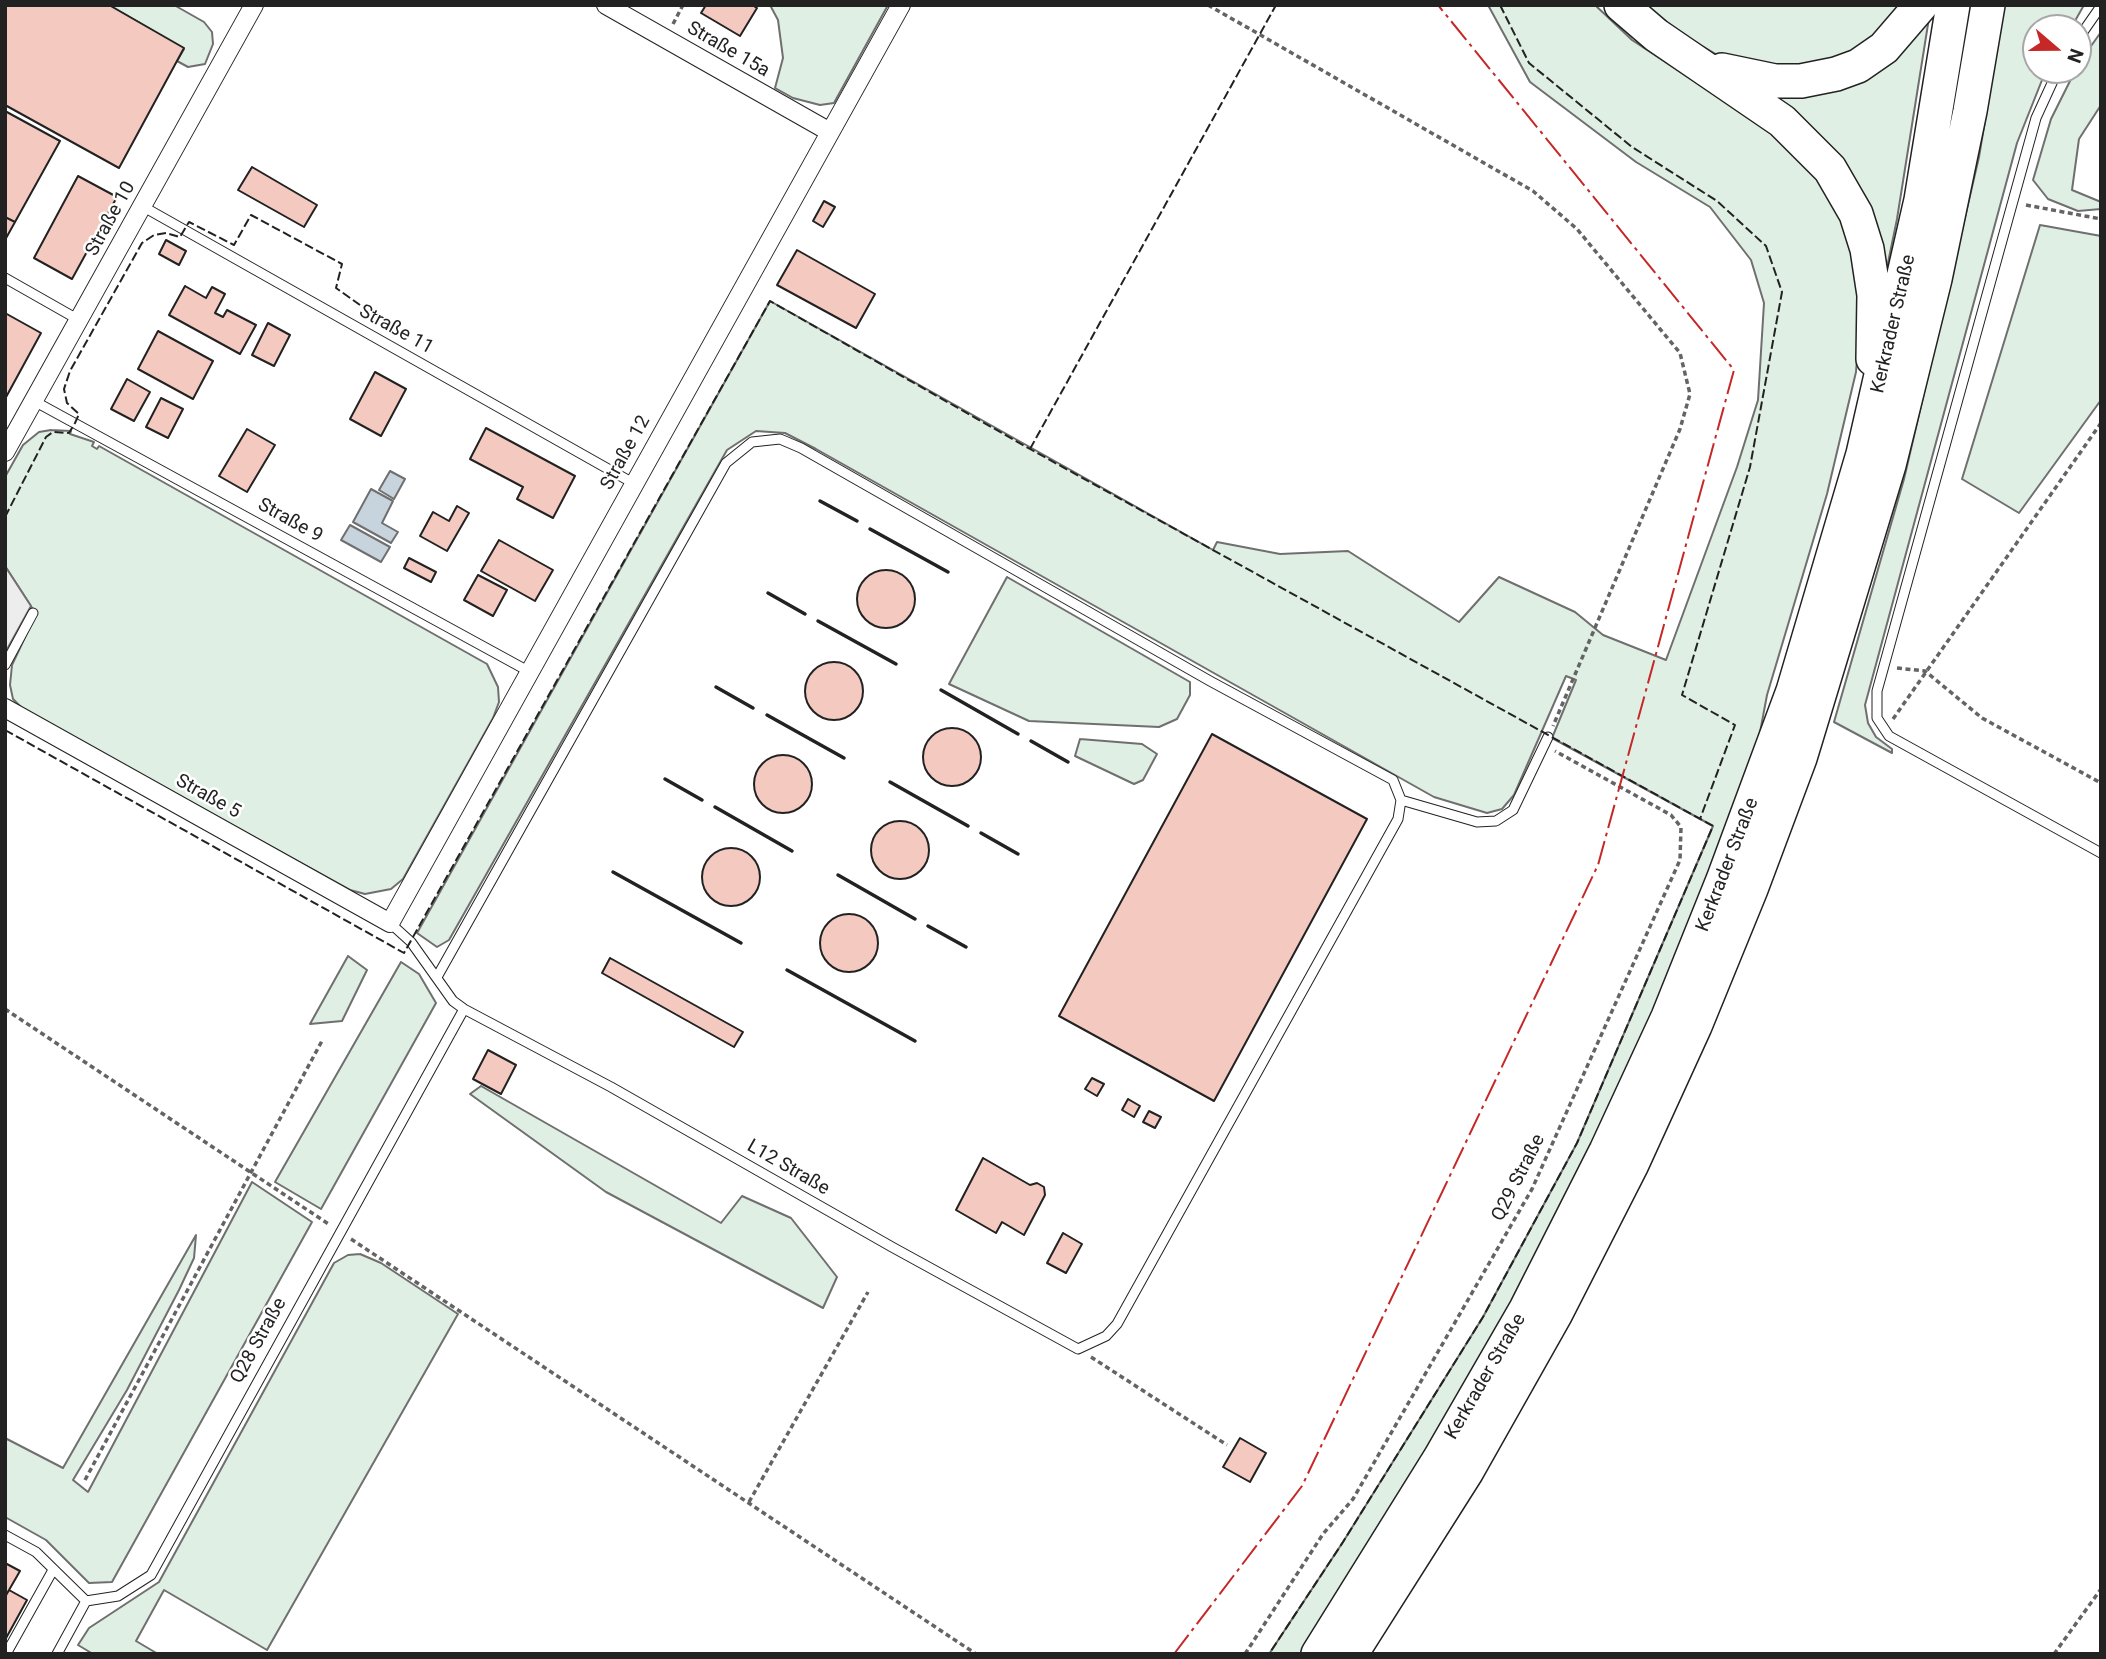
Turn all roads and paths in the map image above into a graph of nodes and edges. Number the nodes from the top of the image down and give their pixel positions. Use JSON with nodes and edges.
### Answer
{"nodes":[{"id":1,"x":254,"y":5,"type":"edge"},
{"id":2,"x":606,"y":5,"type":"edge"},
{"id":3,"x":901,"y":5,"type":"edge"},
{"id":4,"x":1208,"y":5,"type":"edge"},
{"id":5,"x":1621,"y":5,"type":"edge"},
{"id":6,"x":1921,"y":5,"type":"edge"},
{"id":7,"x":1953,"y":5,"type":"edge"},
{"id":8,"x":1987,"y":5,"type":"edge"},
{"id":9,"x":1707,"y":67,"type":"junction"},
{"id":10,"x":2052,"y":84,"type":"edge"},
{"id":11,"x":830,"y":132,"type":"junction"},
{"id":12,"x":2014,"y":202,"type":"junction"},
{"id":13,"x":142,"y":206,"type":"junction"},
{"id":14,"x":2101,"y":219,"type":"edge"},
{"id":15,"x":5,"y":278,"type":"edge"},
{"id":16,"x":79,"y":320,"type":"junction"},
{"id":17,"x":34,"y":401,"type":"junction"},
{"id":18,"x":1875,"y":411,"type":"junction"},
{"id":19,"x":2101,"y":423,"type":"edge"},
{"id":20,"x":5,"y":452,"type":"edge"},
{"id":21,"x":633,"y":483,"type":"junction"},
{"id":22,"x":33,"y":613,"type":"dead end"},
{"id":23,"x":5,"y":665,"type":"edge"},
{"id":24,"x":1884,"y":666,"type":"junction"},
{"id":25,"x":1925,"y":671,"type":"junction"},
{"id":26,"x":530,"y":672,"type":"junction"},
{"id":27,"x":5,"y":708,"type":"edge"},
{"id":28,"x":1884,"y":728,"type":"junction"},
{"id":29,"x":1546,"y":741,"type":"junction"},
{"id":30,"x":2101,"y":783,"type":"edge"},
{"id":31,"x":1401,"y":800,"type":"junction"},
{"id":32,"x":2101,"y":853,"type":"edge"},
{"id":33,"x":390,"y":923,"type":"junction"},
{"id":34,"x":437,"y":977,"type":"junction"},
{"id":35,"x":5,"y":1009,"type":"edge"},
{"id":36,"x":464,"y":1009,"type":"junction"},
{"id":37,"x":323,"y":1039,"type":"dead end"},
{"id":38,"x":250,"y":1172,"type":"junction"},
{"id":39,"x":339,"y":1231,"type":"junction"},
{"id":40,"x":868,"y":1292,"type":"dead end"},
{"id":41,"x":1078,"y":1349,"type":"junction"},
{"id":42,"x":1227,"y":1445,"type":"dead end"},
{"id":43,"x":86,"y":1480,"type":"dead end"},
{"id":44,"x":749,"y":1502,"type":"junction"},
{"id":45,"x":5,"y":1535,"type":"edge"},
{"id":46,"x":53,"y":1570,"type":"junction"},
{"id":47,"x":2101,"y":1589,"type":"edge"},
{"id":48,"x":86,"y":1601,"type":"junction"},
{"id":49,"x":6,"y":1654,"type":"edge"},
{"id":50,"x":57,"y":1654,"type":"edge"},
{"id":51,"x":976,"y":1654,"type":"edge"},
{"id":52,"x":1245,"y":1654,"type":"edge"},
{"id":53,"x":1318,"y":1654,"type":"edge"},
{"id":54,"x":1351,"y":1654,"type":"edge"},
{"id":55,"x":2054,"y":1654,"type":"edge"}],
"edges":[{"from":1,"to":13,"type":"street","name":"Straße 10"},
{"from":2,"to":11,"type":"street","name":"Straße 15a"},
{"from":3,"to":11,"type":"street","name":"Straße 12"},
{"from":4,"to":29,"type":"path"},
{"from":5,"to":9,"type":"highway"},
{"from":6,"to":9,"type":"highway"},
{"from":7,"to":18,"type":"highway","name":"Kerkrader Straße"},
{"from":8,"to":54,"type":"highway","name":"Kerkrader Straße"},
{"from":9,"to":18,"type":"highway"},
{"from":10,"to":12,"type":"lane"},
{"from":11,"to":21,"type":"street","name":"Straße 12"},
{"from":12,"to":14,"type":"path"},
{"from":12,"to":24,"type":"lane"},
{"from":13,"to":16,"type":"street","name":"Straße 10"},
{"from":13,"to":21,"type":"lane","name":"Straße 11"},
{"from":15,"to":16,"type":"lane"},
{"from":16,"to":17,"type":"street","name":"Straße 10"},
{"from":17,"to":20,"type":"street","name":"Straße 10"},
{"from":17,"to":26,"type":"lane","name":"Straße 9"},
{"from":18,"to":53,"type":"highway","name":"Kerkrader Straße"},
{"from":19,"to":25,"type":"path"},
{"from":21,"to":26,"type":"street","name":"Straße 12"},
{"from":22,"to":23,"type":"lane"},
{"from":24,"to":25,"type":"path"},
{"from":24,"to":28,"type":"lane"},
{"from":25,"to":28,"type":"path"},
{"from":25,"to":30,"type":"path"},
{"from":26,"to":33,"type":"street","name":"Straße 12"},
{"from":27,"to":33,"type":"street","name":"Straße 5"},
{"from":28,"to":32,"type":"lane"},
{"from":29,"to":31,"type":"lane"},
{"from":29,"to":52,"type":"path","name":"Q29 Straße"},
{"from":31,"to":34,"type":"lane"},
{"from":31,"to":41,"type":"lane"},
{"from":33,"to":34,"type":"lane"},
{"from":34,"to":36,"type":"lane"},
{"from":35,"to":38,"type":"path"},
{"from":36,"to":39,"type":"lane","name":"Q28 Straße"},
{"from":36,"to":41,"type":"lane","name":"L12 Straße"},
{"from":37,"to":38,"type":"path"},
{"from":38,"to":39,"type":"path"},
{"from":38,"to":43,"type":"path"},
{"from":39,"to":44,"type":"path"},
{"from":39,"to":48,"type":"lane","name":"Q28 Straße"},
{"from":40,"to":44,"type":"path"},
{"from":41,"to":42,"type":"path"},
{"from":44,"to":51,"type":"path"},
{"from":45,"to":46,"type":"lane"},
{"from":46,"to":48,"type":"lane"},
{"from":46,"to":49,"type":"lane"},
{"from":47,"to":55,"type":"path"},
{"from":48,"to":50,"type":"lane"}]}
